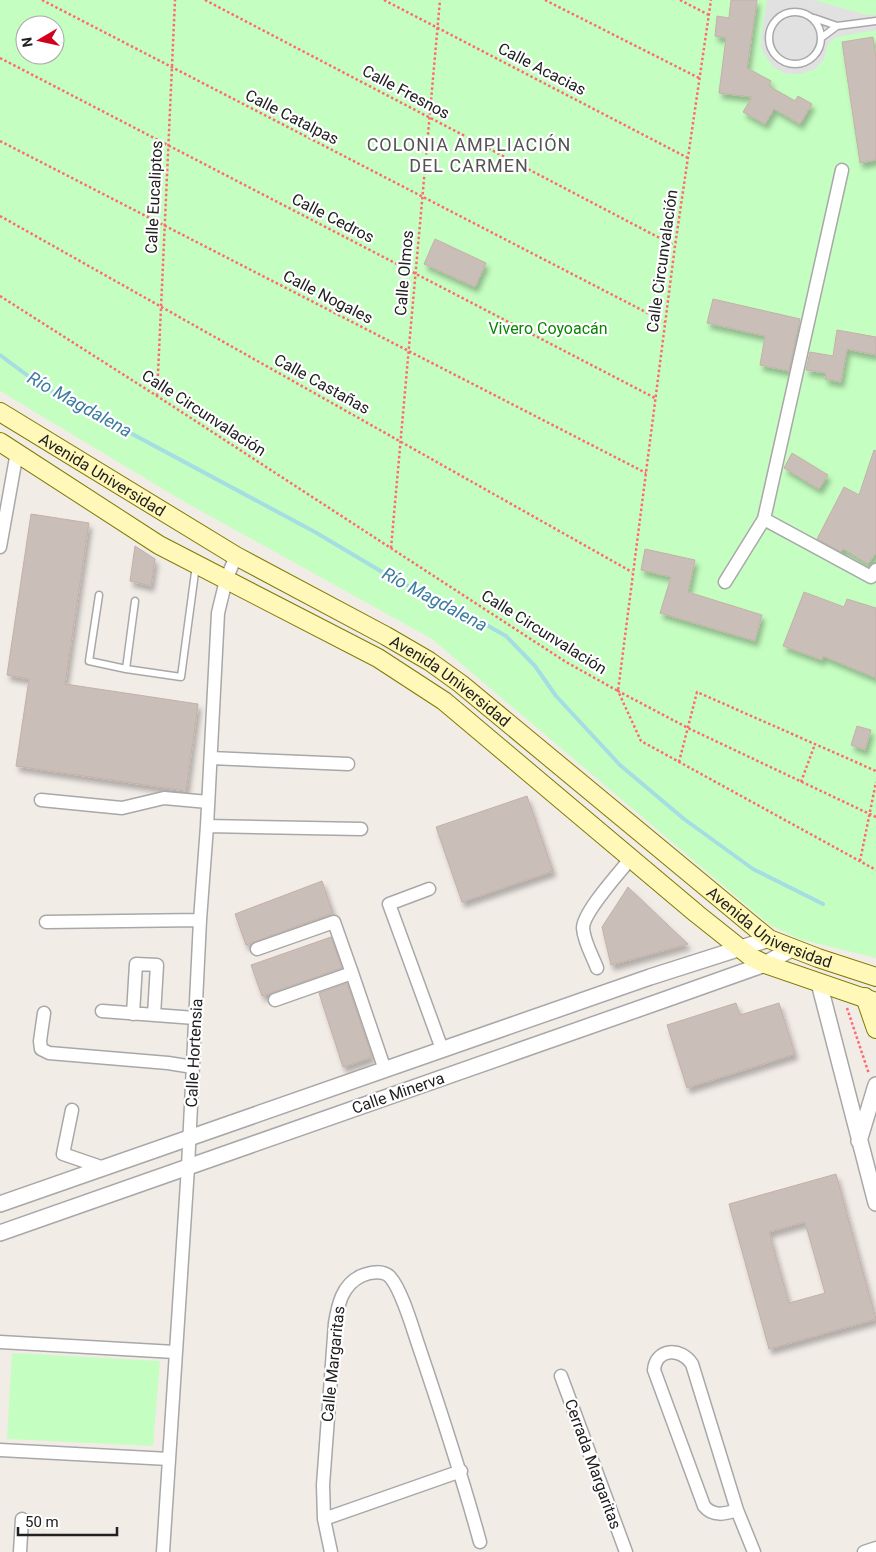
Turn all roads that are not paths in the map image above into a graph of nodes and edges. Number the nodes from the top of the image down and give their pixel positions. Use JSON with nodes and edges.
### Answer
{"nodes":[{"id":1,"x":810,"y":17,"type":"junction"},
{"id":2,"x":876,"y":21,"type":"edge"},
{"id":3,"x":837,"y":26,"type":"junction"},
{"id":4,"x":821,"y":38,"type":"junction"},
{"id":5,"x":842,"y":170,"type":"dead end"},
{"id":6,"x":0,"y":412,"type":"edge"},
{"id":7,"x":0,"y":442,"type":"edge"},
{"id":8,"x":17,"y":452,"type":"junction"},
{"id":9,"x":764,"y":519,"type":"junction"},
{"id":10,"x":0,"y":547,"type":"edge"},
{"id":11,"x":236,"y":556,"type":"junction"},
{"id":12,"x":196,"y":564,"type":"junction"},
{"id":13,"x":876,"y":570,"type":"edge"},
{"id":14,"x":226,"y":580,"type":"junction"},
{"id":15,"x":725,"y":582,"type":"dead end"},
{"id":16,"x":99,"y":595,"type":"dead end"},
{"id":17,"x":136,"y":601,"type":"dead end"},
{"id":18,"x":126,"y":669,"type":"junction"},
{"id":19,"x":210,"y":758,"type":"junction"},
{"id":20,"x":348,"y":764,"type":"dead end"},
{"id":21,"x":41,"y":800,"type":"dead end"},
{"id":22,"x":208,"y":802,"type":"junction"},
{"id":23,"x":207,"y":826,"type":"junction"},
{"id":24,"x":361,"y":829,"type":"dead end"},
{"id":25,"x":631,"y":858,"type":"junction"},
{"id":26,"x":429,"y":889,"type":"dead end"},
{"id":27,"x":200,"y":920,"type":"junction"},
{"id":28,"x":46,"y":922,"type":"dead end"},
{"id":29,"x":770,"y":939,"type":"junction"},
{"id":30,"x":739,"y":948,"type":"junction"},
{"id":31,"x":794,"y":948,"type":"junction"},
{"id":32,"x":257,"y":949,"type":"dead end"},
{"id":33,"x":765,"y":964,"type":"junction"},
{"id":34,"x":597,"y":968,"type":"dead end"},
{"id":35,"x":352,"y":973,"type":"junction"},
{"id":36,"x":650,"y":977,"type":"junction"},
{"id":37,"x":876,"y":977,"type":"edge"},
{"id":38,"x":818,"y":983,"type":"junction"},
{"id":39,"x":275,"y":1000,"type":"dead end"},
{"id":40,"x":870,"y":1000,"type":"edge"},
{"id":41,"x":658,"y":1002,"type":"junction"},
{"id":42,"x":102,"y":1011,"type":"dead end"},
{"id":43,"x":44,"y":1013,"type":"dead end"},
{"id":44,"x":133,"y":1014,"type":"junction"},
{"id":45,"x":154,"y":1015,"type":"junction"},
{"id":46,"x":195,"y":1018,"type":"junction"},
{"id":47,"x":876,"y":1029,"type":"edge"},
{"id":48,"x":442,"y":1050,"type":"junction"},
{"id":49,"x":193,"y":1067,"type":"junction"},
{"id":50,"x":385,"y":1070,"type":"junction"},
{"id":51,"x":875,"y":1088,"type":"edge"},
{"id":52,"x":72,"y":1110,"type":"dead end"},
{"id":53,"x":189,"y":1139,"type":"junction"},
{"id":54,"x":859,"y":1141,"type":"junction"},
{"id":55,"x":188,"y":1166,"type":"junction"},
{"id":56,"x":104,"y":1168,"type":"junction"},
{"id":57,"x":876,"y":1203,"type":"edge"},
{"id":58,"x":0,"y":1204,"type":"edge"},
{"id":59,"x":1,"y":1230,"type":"edge"},
{"id":60,"x":0,"y":1342,"type":"edge"},
{"id":61,"x":175,"y":1352,"type":"junction"},
{"id":62,"x":561,"y":1376,"type":"dead end"},
{"id":63,"x":0,"y":1450,"type":"edge"},
{"id":64,"x":163,"y":1458,"type":"junction"},
{"id":65,"x":461,"y":1471,"type":"junction"},
{"id":66,"x":737,"y":1510,"type":"junction"},
{"id":67,"x":324,"y":1518,"type":"junction"},
{"id":68,"x":22,"y":1519,"type":"dead end"},
{"id":69,"x":480,"y":1542,"type":"dead end"},
{"id":70,"x":876,"y":1548,"type":"edge"},
{"id":71,"x":20,"y":1552,"type":"edge"},
{"id":72,"x":163,"y":1552,"type":"edge"},
{"id":73,"x":331,"y":1552,"type":"edge"},
{"id":74,"x":626,"y":1552,"type":"edge"},
{"id":75,"x":754,"y":1552,"type":"edge"},
{"id":76,"x":864,"y":1552,"type":"edge"}],
"edges":[{"from":1,"to":3,"type":"lane"},
{"from":1,"to":4,"type":"lane"},
{"from":1,"to":4,"type":"lane"},
{"from":2,"to":3,"type":"lane"},
{"from":3,"to":4,"type":"lane"},
{"from":5,"to":9,"type":"street"},
{"from":6,"to":11,"type":"main road","name":"Avenida Universidad"},
{"from":7,"to":8,"type":"main road","name":"Avenida Universidad"},
{"from":8,"to":10,"type":"street"},
{"from":8,"to":12,"type":"main road","name":"Avenida Universidad"},
{"from":9,"to":13,"type":"street"},
{"from":9,"to":15,"type":"street"},
{"from":11,"to":14,"type":"street","name":"Calle Hortensia"},
{"from":11,"to":29,"type":"main road","name":"Avenida Universidad"},
{"from":12,"to":14,"type":"main road","name":"Avenida Universidad"},
{"from":12,"to":18,"type":"lane"},
{"from":14,"to":19,"type":"street","name":"Calle Hortensia"},
{"from":14,"to":25,"type":"main road","name":"Avenida Universidad"},
{"from":16,"to":18,"type":"lane"},
{"from":17,"to":18,"type":"lane"},
{"from":19,"to":20,"type":"street"},
{"from":19,"to":22,"type":"street","name":"Calle Hortensia"},
{"from":21,"to":22,"type":"street"},
{"from":22,"to":23,"type":"street","name":"Calle Hortensia"},
{"from":23,"to":24,"type":"street"},
{"from":23,"to":27,"type":"street","name":"Calle Hortensia"},
{"from":25,"to":30,"type":"main road","name":"Avenida Universidad"},
{"from":25,"to":34,"type":"street"},
{"from":26,"to":48,"type":"street"},
{"from":27,"to":28,"type":"street"},
{"from":27,"to":46,"type":"street","name":"Calle Hortensia"},
{"from":29,"to":30,"type":"street","name":"Calle Minerva"},
{"from":29,"to":31,"type":"main road","name":"Avenida Universidad"},
{"from":30,"to":33,"type":"main road","name":"Avenida Universidad"},
{"from":30,"to":36,"type":"street","name":"Calle Minerva"},
{"from":31,"to":33,"type":"street","name":"Calle Minerva"},
{"from":31,"to":37,"type":"main road","name":"Avenida Universidad"},
{"from":32,"to":35,"type":"street"},
{"from":33,"to":38,"type":"main road","name":"Avenida Universidad"},
{"from":33,"to":41,"type":"street","name":"Calle Minerva"},
{"from":35,"to":39,"type":"street"},
{"from":35,"to":50,"type":"street"},
{"from":36,"to":41,"type":"street"},
{"from":36,"to":48,"type":"street","name":"Calle Minerva"},
{"from":38,"to":40,"type":"main road","name":"Avenida Universidad"},
{"from":38,"to":54,"type":"street"},
{"from":40,"to":47,"type":"main road"},
{"from":41,"to":55,"type":"street","name":"Calle Minerva"},
{"from":42,"to":44,"type":"street"},
{"from":43,"to":49,"type":"street"},
{"from":44,"to":45,"type":"street"},
{"from":44,"to":45,"type":"street"},
{"from":45,"to":46,"type":"street"},
{"from":46,"to":49,"type":"street","name":"Calle Hortensia"},
{"from":48,"to":50,"type":"street","name":"Calle Minerva"},
{"from":49,"to":53,"type":"street","name":"Calle Hortensia"},
{"from":50,"to":53,"type":"street","name":"Calle Minerva"},
{"from":51,"to":54,"type":"street"},
{"from":52,"to":56,"type":"street"},
{"from":53,"to":55,"type":"street","name":"Calle Hortensia"},
{"from":53,"to":56,"type":"street","name":"Calle Minerva"},
{"from":54,"to":57,"type":"street"},
{"from":55,"to":59,"type":"street","name":"Calle Minerva"},
{"from":55,"to":61,"type":"street","name":"Calle Hortensia"},
{"from":56,"to":58,"type":"street","name":"Calle Minerva"},
{"from":60,"to":61,"type":"street"},
{"from":61,"to":64,"type":"street","name":"Calle Hortensia"},
{"from":62,"to":74,"type":"street","name":"Cerrada Margaritas"},
{"from":63,"to":64,"type":"street"},
{"from":64,"to":72,"type":"street","name":"Calle Hortensia"},
{"from":65,"to":67,"type":"street"},
{"from":65,"to":67,"type":"street","name":"Calle Margaritas"},
{"from":65,"to":69,"type":"street","name":"Calle Margaritas"},
{"from":66,"to":66,"type":"street"},
{"from":66,"to":75,"type":"street"},
{"from":67,"to":73,"type":"street","name":"Calle Margaritas"},
{"from":68,"to":71,"type":"street"},
{"from":70,"to":76,"type":"street"}]}
